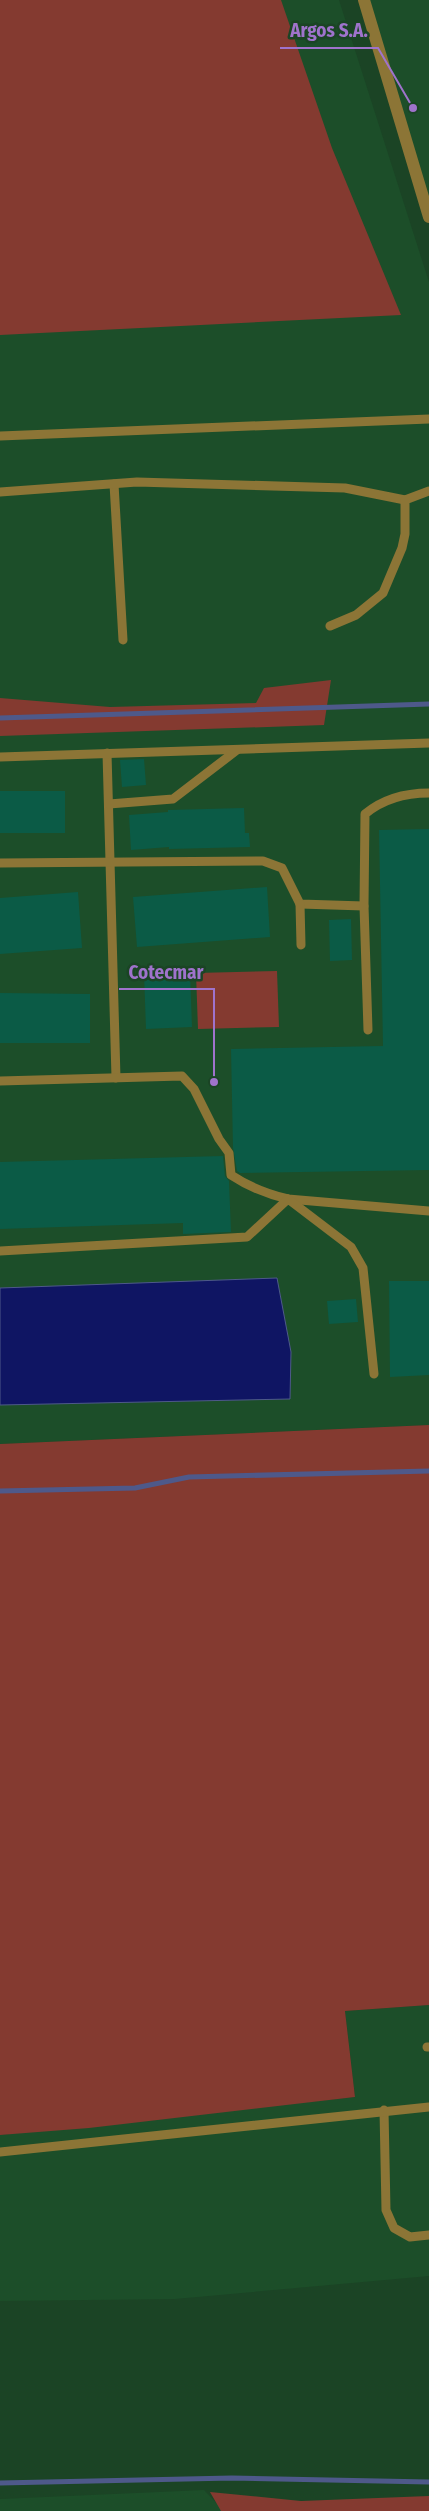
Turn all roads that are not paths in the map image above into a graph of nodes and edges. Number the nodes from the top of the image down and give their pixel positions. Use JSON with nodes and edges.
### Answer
{"nodes":[{"id":1,"x":364,"y":0,"type":"edge"},
{"id":2,"x":429,"y":217,"type":"edge"},
{"id":3,"x":429,"y":419,"type":"edge"},
{"id":4,"x":0,"y":436,"type":"edge"},
{"id":5,"x":114,"y":484,"type":"junction"},
{"id":6,"x":429,"y":491,"type":"edge"},
{"id":7,"x":0,"y":492,"type":"edge"},
{"id":8,"x":405,"y":500,"type":"junction"},
{"id":9,"x":330,"y":626,"type":"dead end"},
{"id":10,"x":123,"y":640,"type":"dead end"},
{"id":11,"x":429,"y":743,"type":"edge"},
{"id":12,"x":237,"y":750,"type":"junction"},
{"id":13,"x":108,"y":753,"type":"junction"},
{"id":14,"x":0,"y":757,"type":"edge"},
{"id":15,"x":429,"y":793,"type":"edge"},
{"id":16,"x":109,"y":804,"type":"junction"},
{"id":17,"x":0,"y":863,"type":"edge"},
{"id":18,"x":111,"y":863,"type":"junction"},
{"id":19,"x":300,"y":904,"type":"junction"},
{"id":20,"x":364,"y":906,"type":"junction"},
{"id":21,"x":301,"y":945,"type":"dead end"},
{"id":22,"x":368,"y":1030,"type":"dead end"},
{"id":23,"x":116,"y":1078,"type":"junction"},
{"id":24,"x":0,"y":1081,"type":"edge"},
{"id":25,"x":288,"y":1199,"type":"junction"},
{"id":26,"x":429,"y":1212,"type":"edge"},
{"id":27,"x":0,"y":1251,"type":"edge"},
{"id":28,"x":374,"y":1374,"type":"dead end"},
{"id":29,"x":429,"y":2107,"type":"edge"},
{"id":30,"x":384,"y":2110,"type":"junction"},
{"id":31,"x":0,"y":2152,"type":"edge"},
{"id":32,"x":429,"y":2235,"type":"edge"}],
"edges":[{"from":1,"to":2,"type":"street"},
{"from":3,"to":4,"type":"lane"},
{"from":5,"to":7,"type":"lane"},
{"from":5,"to":8,"type":"lane"},
{"from":5,"to":10,"type":"lane"},
{"from":6,"to":8,"type":"lane"},
{"from":8,"to":9,"type":"lane"},
{"from":11,"to":12,"type":"lane"},
{"from":12,"to":13,"type":"lane"},
{"from":12,"to":16,"type":"lane"},
{"from":13,"to":14,"type":"lane"},
{"from":13,"to":16,"type":"lane"},
{"from":15,"to":20,"type":"lane"},
{"from":16,"to":18,"type":"lane"},
{"from":17,"to":18,"type":"lane"},
{"from":18,"to":19,"type":"lane"},
{"from":18,"to":23,"type":"lane"},
{"from":19,"to":20,"type":"lane"},
{"from":19,"to":21,"type":"lane"},
{"from":20,"to":22,"type":"lane"},
{"from":23,"to":24,"type":"lane"},
{"from":23,"to":25,"type":"lane"},
{"from":25,"to":26,"type":"lane"},
{"from":25,"to":27,"type":"lane"},
{"from":25,"to":28,"type":"lane"},
{"from":29,"to":30,"type":"lane"},
{"from":30,"to":31,"type":"lane"},
{"from":30,"to":32,"type":"lane"}]}
